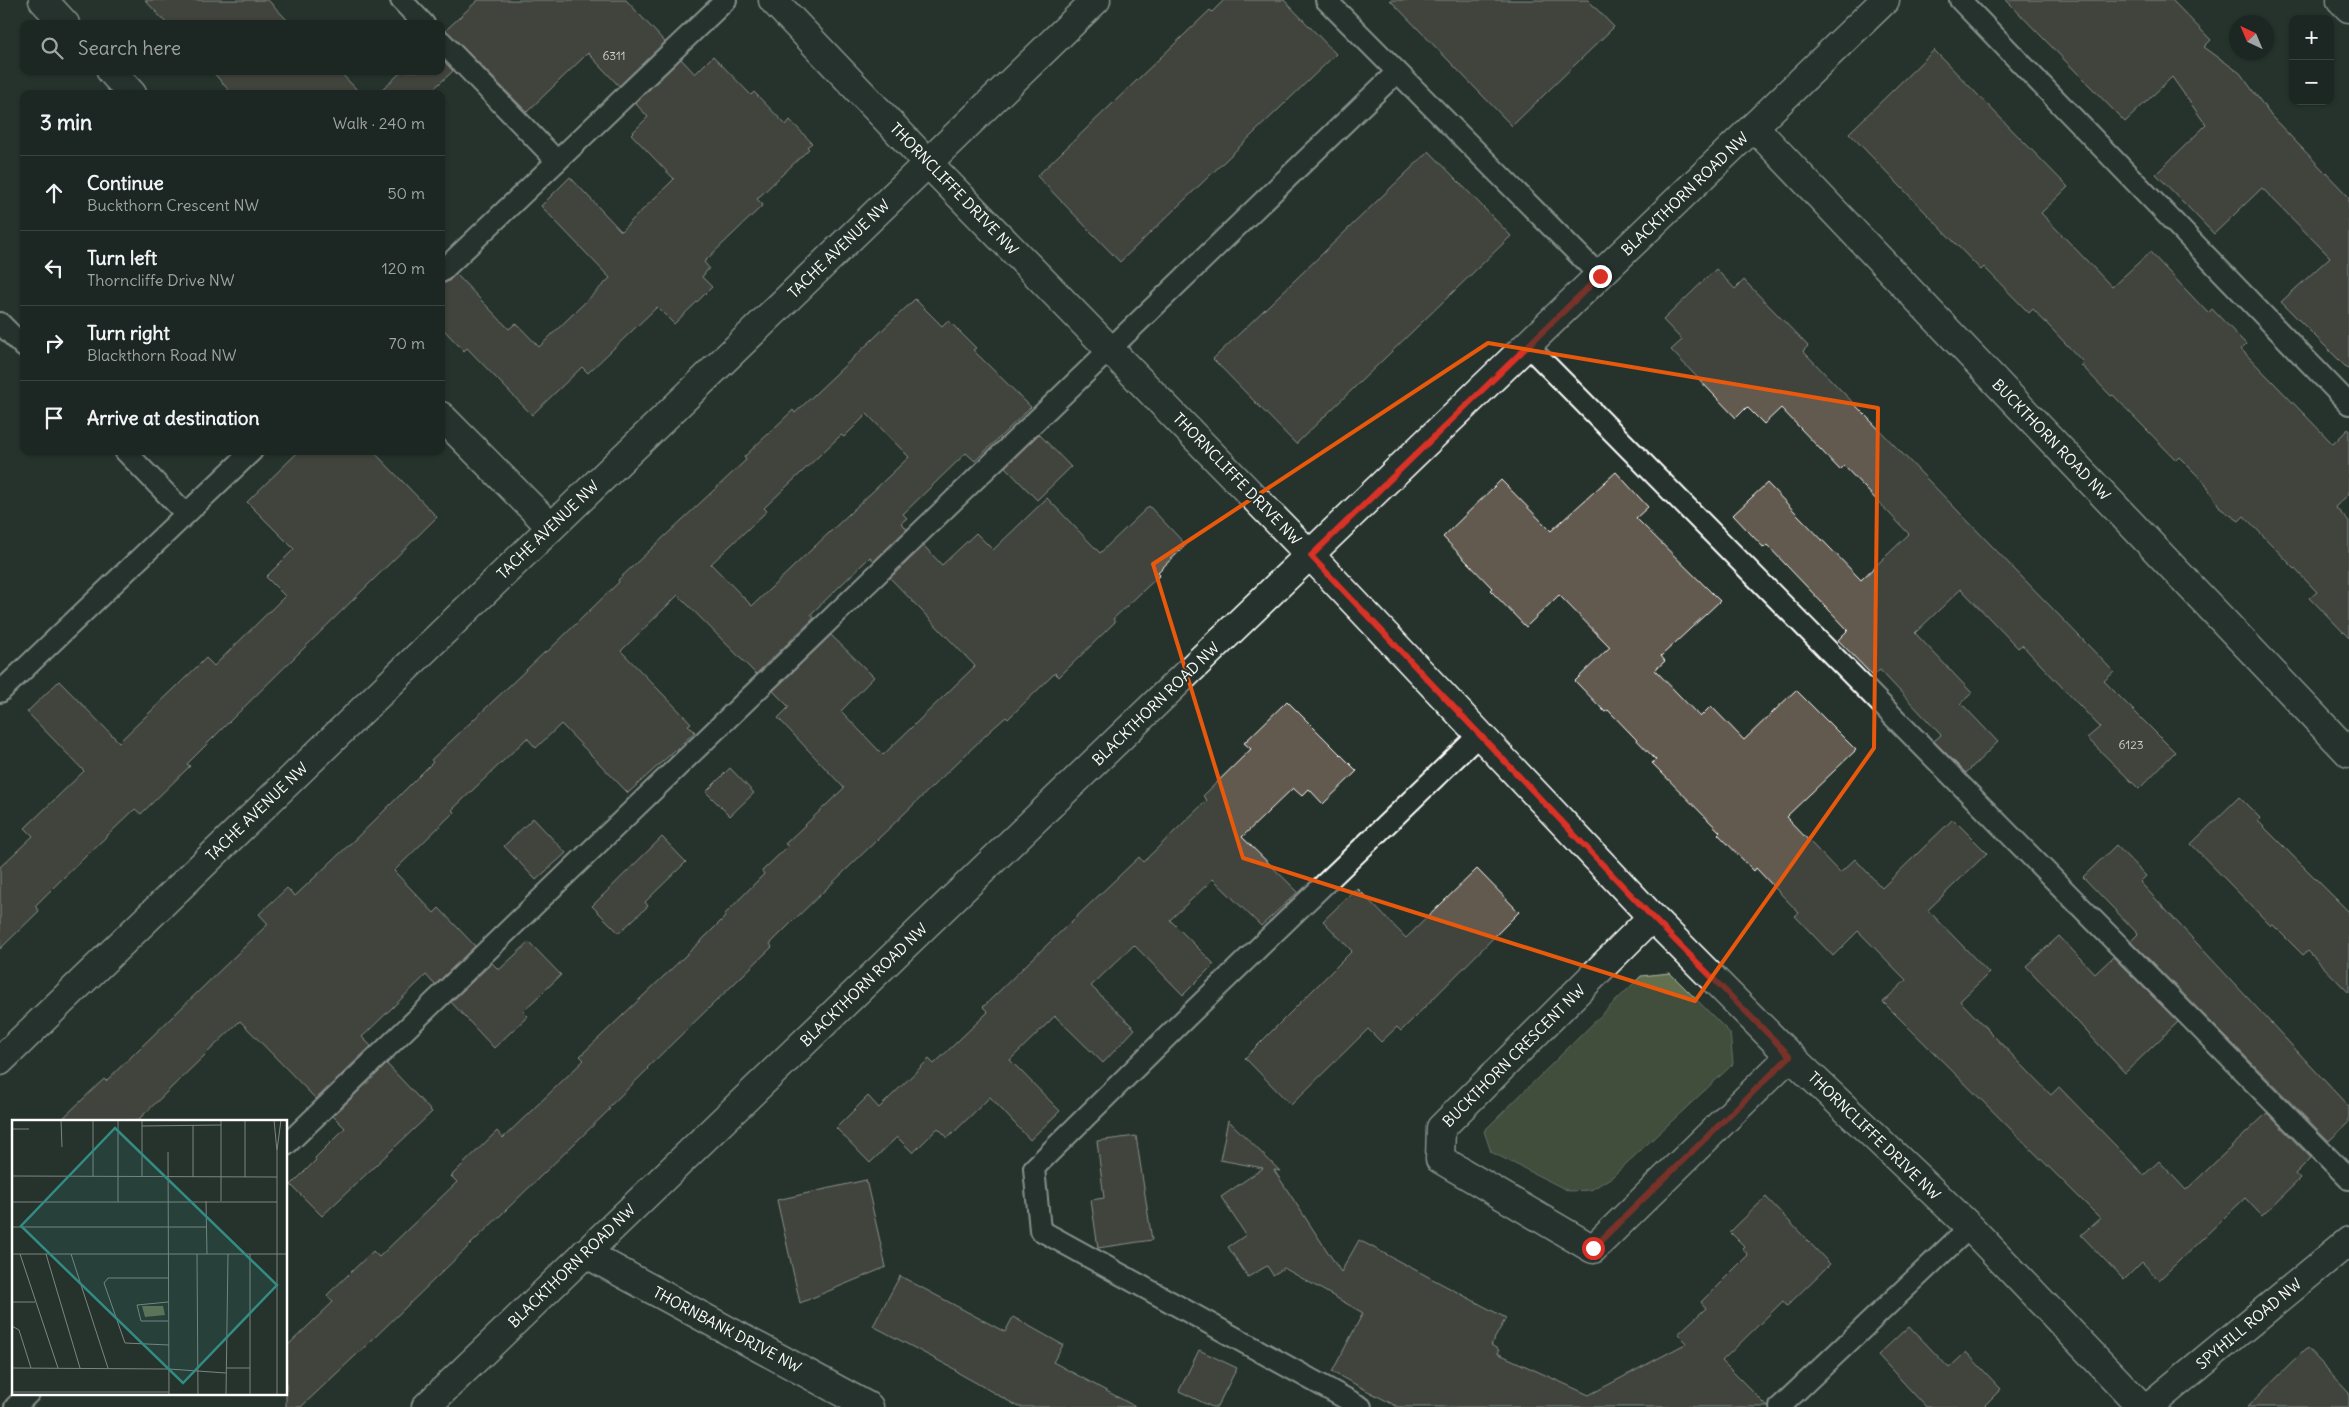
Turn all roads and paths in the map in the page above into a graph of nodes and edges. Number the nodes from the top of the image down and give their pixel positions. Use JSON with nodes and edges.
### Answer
{"nodes":[{"id":1,"x":43,"y":0,"type":"edge"},
{"id":2,"x":401,"y":0,"type":"edge"},
{"id":3,"x":726,"y":0,"type":"edge"},
{"id":4,"x":773,"y":0,"type":"edge"},
{"id":5,"x":1096,"y":0,"type":"edge"},
{"id":6,"x":1326,"y":0,"type":"edge"},
{"id":7,"x":1885,"y":0,"type":"edge"},
{"id":8,"x":1960,"y":0,"type":"edge"},
{"id":9,"x":2341,"y":0,"type":"edge"},
{"id":10,"x":2349,"y":8,"type":"edge"},
{"id":11,"x":62,"y":20,"type":"edge"},
{"id":12,"x":420,"y":20,"type":"edge"},
{"id":13,"x":445,"y":46,"type":"edge"},
{"id":14,"x":1397,"y":72,"type":"junction"},
{"id":15,"x":115,"y":75,"type":"edge"},
{"id":16,"x":128,"y":90,"type":"edge"},
{"id":17,"x":1754,"y":127,"type":"junction"},
{"id":18,"x":557,"y":161,"type":"junction"},
{"id":19,"x":928,"y":163,"type":"junction"},
{"id":20,"x":445,"y":268,"type":"edge"},
{"id":21,"x":1600,"y":276,"type":"junction"},
{"id":22,"x":0,"y":323,"type":"edge"},
{"id":23,"x":20,"y":343,"type":"edge"},
{"id":24,"x":1527,"y":345,"type":"junction"},
{"id":25,"x":1112,"y":349,"type":"junction"},
{"id":26,"x":2349,"y":404,"type":"edge"},
{"id":27,"x":445,"y":420,"type":"edge"},
{"id":28,"x":129,"y":455,"type":"edge"},
{"id":29,"x":248,"y":455,"type":"edge"},
{"id":30,"x":186,"y":514,"type":"junction"},
{"id":31,"x":551,"y":527,"type":"junction"},
{"id":32,"x":1311,"y":556,"type":"junction"},
{"id":33,"x":0,"y":692,"type":"edge"},
{"id":34,"x":1480,"y":734,"type":"junction"},
{"id":35,"x":2349,"y":753,"type":"edge"},
{"id":36,"x":1652,"y":917,"type":"junction"},
{"id":37,"x":1790,"y":1056,"type":"junction"},
{"id":38,"x":0,"y":1061,"type":"edge"},
{"id":39,"x":288,"y":1143,"type":"edge"},
{"id":40,"x":2349,"y":1180,"type":"edge"},
{"id":41,"x":1970,"y":1228,"type":"junction"},
{"id":42,"x":2349,"y":1242,"type":"edge"},
{"id":43,"x":585,"y":1253,"type":"junction"},
{"id":44,"x":28,"y":1394,"type":"edge"},
{"id":45,"x":15,"y":1407,"type":"edge"},
{"id":46,"x":426,"y":1407,"type":"edge"},
{"id":47,"x":869,"y":1407,"type":"edge"},
{"id":48,"x":1361,"y":1407,"type":"edge"},
{"id":49,"x":1780,"y":1407,"type":"edge"},
{"id":50,"x":2142,"y":1407,"type":"edge"},
{"id":51,"x":2148,"y":1407,"type":"edge"}],
"edges":[{"from":1,"to":11,"type":"street"},
{"from":2,"to":12,"type":"lane"},
{"from":3,"to":18,"type":"lane"},
{"from":4,"to":19,"type":"street","name":"THORNCLIFFE DRIVE NW"},
{"from":5,"to":19,"type":"street","name":"TACHE AVENUE NW"},
{"from":6,"to":14,"type":"lane"},
{"from":7,"to":17,"type":"street","name":"BLACKTHORN ROAD NW"},
{"from":8,"to":26,"type":"lane"},
{"from":9,"to":10,"type":"street"},
{"from":13,"to":18,"type":"lane"},
{"from":14,"to":21,"type":"lane"},
{"from":14,"to":25,"type":"lane"},
{"from":15,"to":16,"type":"street"},
{"from":17,"to":21,"type":"street","name":"BLACKTHORN ROAD NW"},
{"from":17,"to":35,"type":"street","name":"BUCKTHORN ROAD NW"},
{"from":18,"to":20,"type":"lane"},
{"from":19,"to":25,"type":"street","name":"THORNCLIFFE DRIVE NW"},
{"from":19,"to":31,"type":"street","name":"TACHE AVENUE NW"},
{"from":21,"to":24,"type":"street","name":"BLACKTHORN ROAD NW"},
{"from":22,"to":23,"type":"lane"},
{"from":24,"to":32,"type":"street","name":"BLACKTHORN ROAD NW"},
{"from":24,"to":40,"type":"lane"},
{"from":25,"to":32,"type":"street","name":"THORNCLIFFE DRIVE NW"},
{"from":25,"to":39,"type":"lane"},
{"from":27,"to":31,"type":"street"},
{"from":28,"to":30,"type":"lane"},
{"from":29,"to":30,"type":"lane"},
{"from":30,"to":33,"type":"lane"},
{"from":31,"to":38,"type":"street","name":"TACHE AVENUE NW"},
{"from":32,"to":34,"type":"street","name":"THORNCLIFFE DRIVE NW"},
{"from":32,"to":43,"type":"street","name":"BLACKTHORN ROAD NW"},
{"from":34,"to":36,"type":"street","name":"THORNCLIFFE DRIVE NW"},
{"from":34,"to":48,"type":"lane"},
{"from":36,"to":37,"type":"street","name":"THORNCLIFFE DRIVE NW"},
{"from":36,"to":37,"type":"street","name":"BUCKTHORN CRESCENT NW"},
{"from":37,"to":41,"type":"street","name":"THORNCLIFFE DRIVE NW"},
{"from":41,"to":49,"type":"lane"},
{"from":41,"to":50,"type":"street","name":"THORNCLIFFE DRIVE NW"},
{"from":42,"to":51,"type":"street","name":"SPYHILL ROAD NW"},
{"from":43,"to":46,"type":"street","name":"BLACKTHORN ROAD NW"},
{"from":43,"to":47,"type":"street","name":"THORNBANK DRIVE NW"},
{"from":44,"to":45,"type":"lane"}]}
